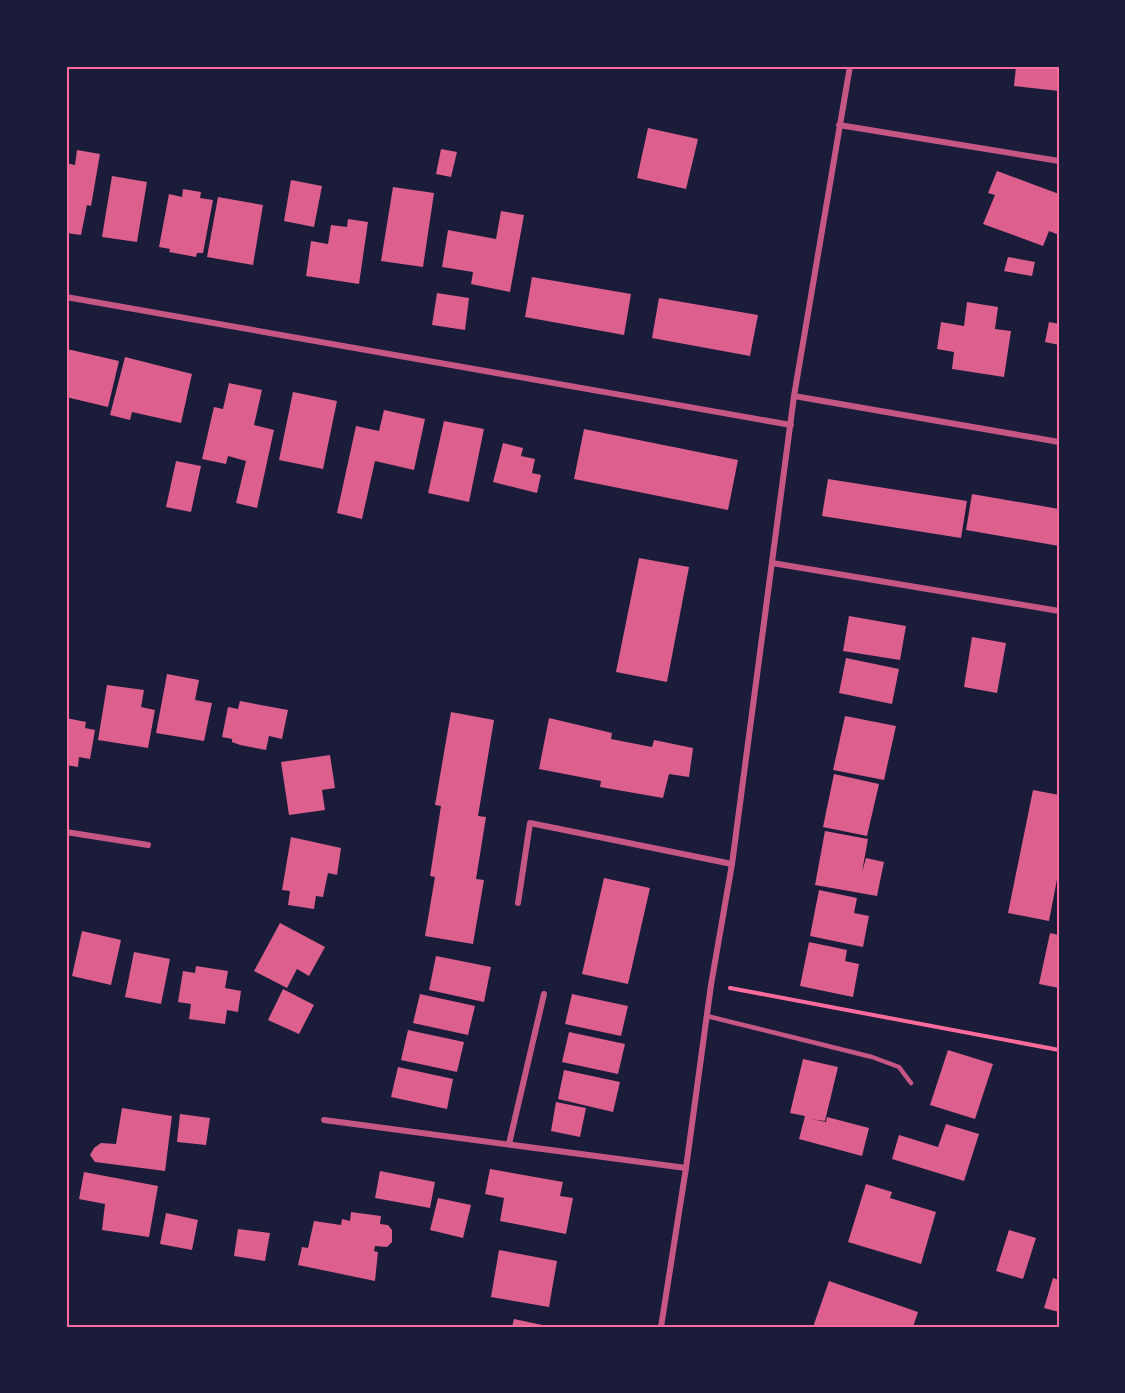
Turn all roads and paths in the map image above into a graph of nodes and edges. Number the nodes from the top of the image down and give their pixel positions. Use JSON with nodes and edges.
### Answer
{"nodes":[{"id":1,"x":850,"y":66,"type":"edge"},
{"id":2,"x":839,"y":125,"type":"junction"},
{"id":3,"x":1059,"y":161,"type":"edge"},
{"id":4,"x":66,"y":297,"type":"edge"},
{"id":5,"x":794,"y":396,"type":"junction"},
{"id":6,"x":791,"y":425,"type":"junction"},
{"id":7,"x":1059,"y":442,"type":"edge"},
{"id":8,"x":772,"y":563,"type":"junction"},
{"id":9,"x":1059,"y":611,"type":"edge"},
{"id":10,"x":66,"y":832,"type":"edge"},
{"id":11,"x":148,"y":845,"type":"dead end"},
{"id":12,"x":732,"y":864,"type":"junction"},
{"id":13,"x":518,"y":903,"type":"dead end"},
{"id":14,"x":711,"y":985,"type":"junction"},
{"id":15,"x":544,"y":994,"type":"dead end"},
{"id":16,"x":707,"y":1016,"type":"junction"},
{"id":17,"x":1059,"y":1050,"type":"edge"},
{"id":18,"x":911,"y":1083,"type":"dead end"},
{"id":19,"x":324,"y":1120,"type":"dead end"},
{"id":20,"x":509,"y":1144,"type":"junction"},
{"id":21,"x":686,"y":1168,"type":"junction"},
{"id":22,"x":661,"y":1327,"type":"edge"}],
"edges":[{"from":1,"to":2,"type":"street"},
{"from":2,"to":3,"type":"street"},
{"from":2,"to":5,"type":"street"},
{"from":4,"to":6,"type":"street"},
{"from":5,"to":6,"type":"street"},
{"from":5,"to":7,"type":"street"},
{"from":6,"to":8,"type":"street"},
{"from":8,"to":9,"type":"street"},
{"from":8,"to":12,"type":"street"},
{"from":10,"to":11,"type":"street"},
{"from":12,"to":13,"type":"street"},
{"from":12,"to":14,"type":"street"},
{"from":14,"to":16,"type":"street"},
{"from":14,"to":17,"type":"path"},
{"from":15,"to":20,"type":"street"},
{"from":16,"to":18,"type":"lane"},
{"from":16,"to":21,"type":"street"},
{"from":19,"to":20,"type":"street"},
{"from":20,"to":21,"type":"street"},
{"from":21,"to":22,"type":"street"}]}
